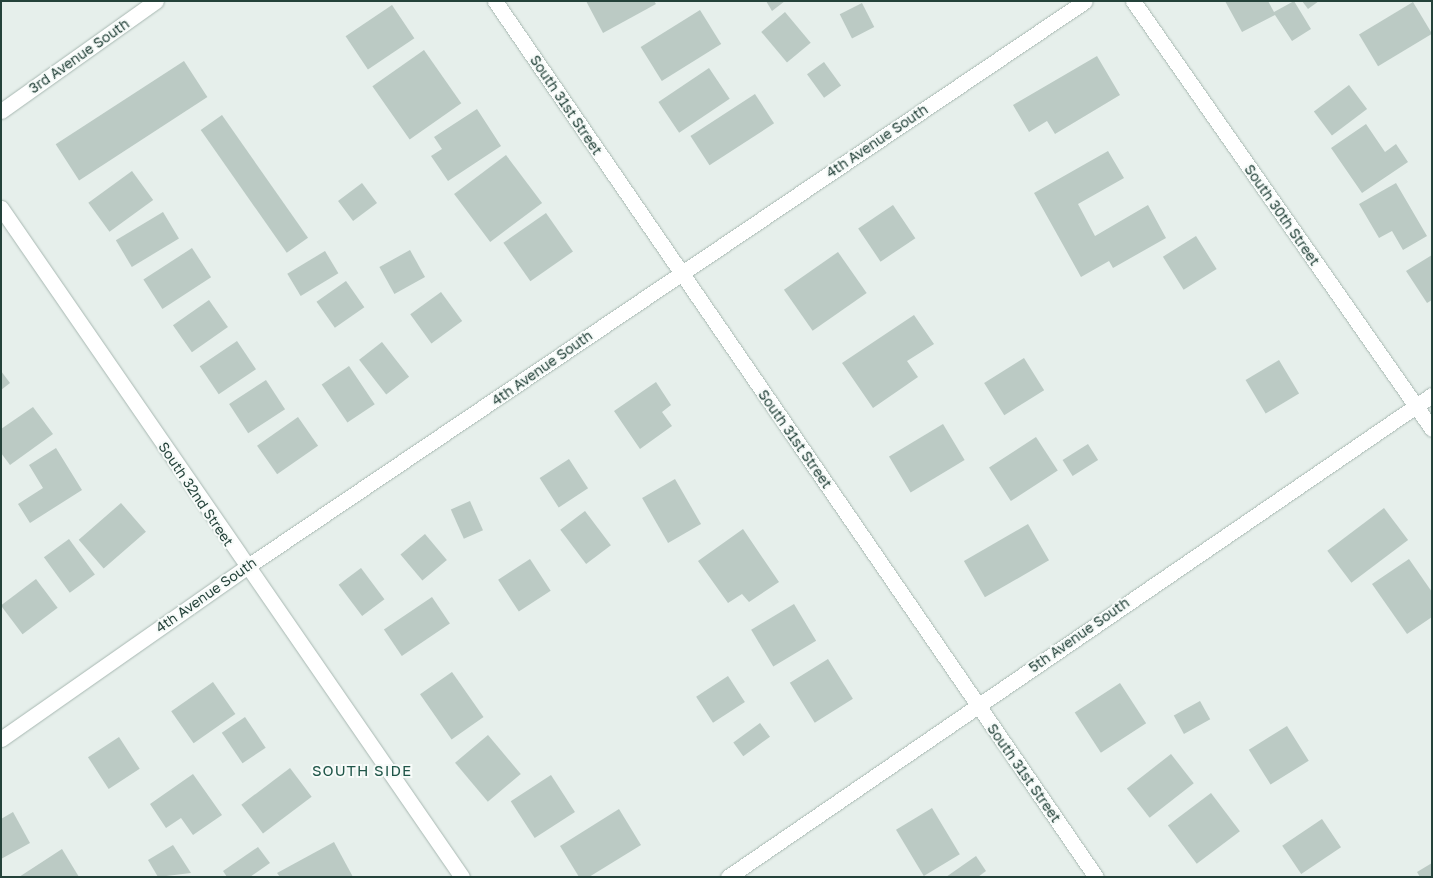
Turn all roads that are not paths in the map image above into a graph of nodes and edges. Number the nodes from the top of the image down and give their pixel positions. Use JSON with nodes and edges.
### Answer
{"nodes":[{"id":1,"x":156,"y":1,"type":"edge"},
{"id":2,"x":494,"y":1,"type":"edge"},
{"id":3,"x":1085,"y":1,"type":"edge"},
{"id":4,"x":1133,"y":1,"type":"edge"},
{"id":5,"x":1,"y":111,"type":"edge"},
{"id":6,"x":1,"y":208,"type":"edge"},
{"id":7,"x":680,"y":272,"type":"junction"},
{"id":8,"x":1432,"y":395,"type":"edge"},
{"id":9,"x":1415,"y":406,"type":"junction"},
{"id":10,"x":1432,"y":429,"type":"edge"},
{"id":11,"x":245,"y":568,"type":"junction"},
{"id":12,"x":977,"y":705,"type":"junction"},
{"id":13,"x":1,"y":739,"type":"edge"},
{"id":14,"x":462,"y":877,"type":"edge"},
{"id":15,"x":728,"y":877,"type":"edge"},
{"id":16,"x":1096,"y":877,"type":"edge"}],
"edges":[{"from":1,"to":5,"type":"street","name":"3rd Avenue South"},
{"from":2,"to":7,"type":"street","name":"South 31st Street"},
{"from":3,"to":7,"type":"street","name":"4th Avenue South"},
{"from":4,"to":9,"type":"street","name":"South 30th Street"},
{"from":6,"to":11,"type":"street","name":"South 32nd Street"},
{"from":7,"to":11,"type":"street","name":"4th Avenue South"},
{"from":7,"to":12,"type":"street","name":"South 31st Street"},
{"from":8,"to":9,"type":"street","name":"5th Avenue South"},
{"from":9,"to":10,"type":"street","name":"South 30th Street"},
{"from":9,"to":12,"type":"street","name":"5th Avenue South"},
{"from":11,"to":13,"type":"street","name":"4th Avenue South"},
{"from":11,"to":14,"type":"street","name":"South 32nd Street"},
{"from":12,"to":15,"type":"street","name":"5th Avenue South"},
{"from":12,"to":16,"type":"street","name":"South 31st Street"}]}
